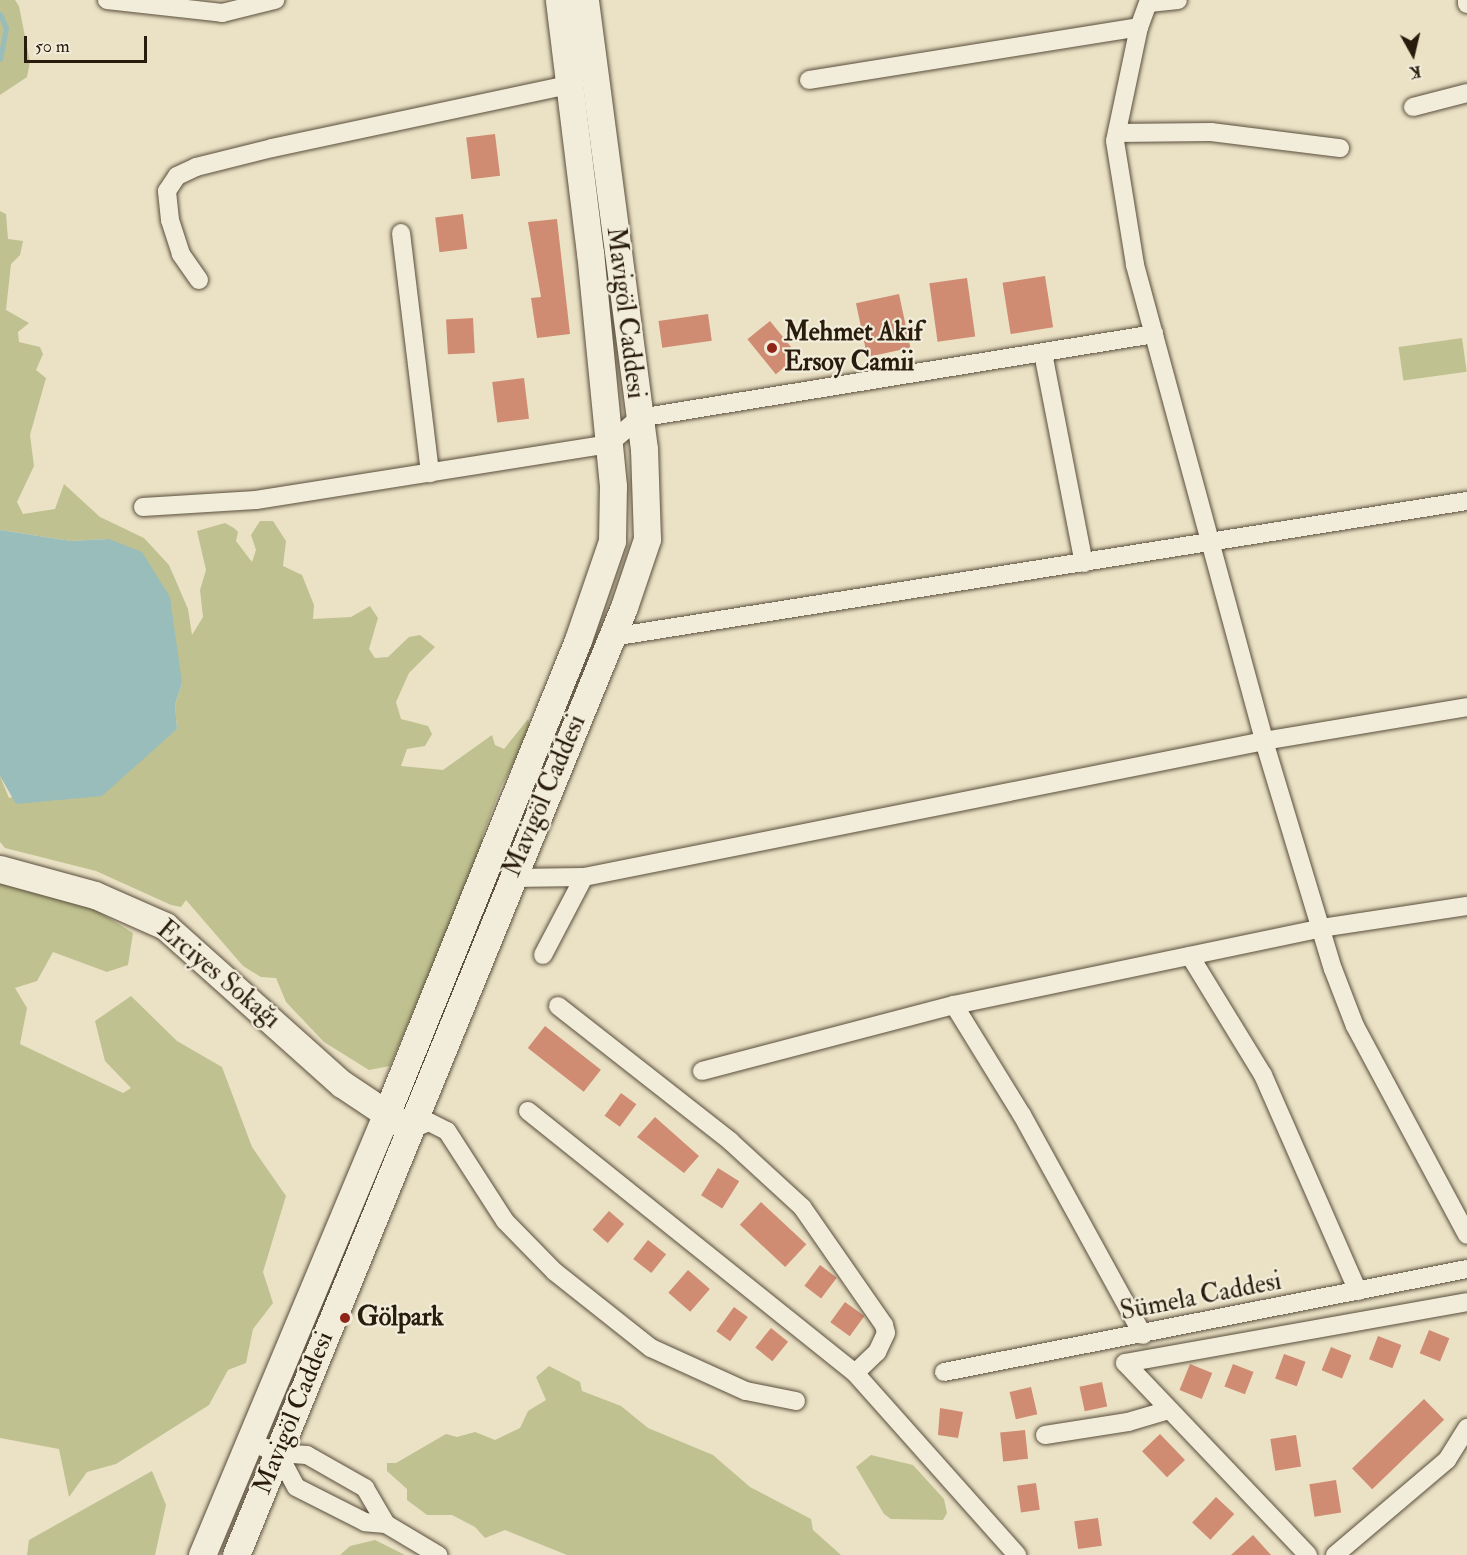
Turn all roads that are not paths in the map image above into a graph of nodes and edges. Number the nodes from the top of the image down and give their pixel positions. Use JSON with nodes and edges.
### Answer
{"nodes":[{"id":1,"x":107,"y":0,"type":"edge"},
{"id":2,"x":275,"y":0,"type":"edge"},
{"id":3,"x":559,"y":0,"type":"edge"},
{"id":4,"x":585,"y":0,"type":"edge"},
{"id":5,"x":1178,"y":0,"type":"edge"},
{"id":6,"x":1149,"y":2,"type":"edge"},
{"id":7,"x":1139,"y":27,"type":"junction"},
{"id":8,"x":809,"y":80,"type":"dead end"},
{"id":9,"x":569,"y":85,"type":"junction"},
{"id":10,"x":1467,"y":93,"type":"edge"},
{"id":11,"x":1413,"y":107,"type":"dead end"},
{"id":12,"x":1117,"y":133,"type":"junction"},
{"id":13,"x":1340,"y":148,"type":"dead end"},
{"id":14,"x":401,"y":233,"type":"dead end"},
{"id":15,"x":199,"y":280,"type":"dead end"},
{"id":16,"x":1154,"y":334,"type":"junction"},
{"id":17,"x":1042,"y":353,"type":"junction"},
{"id":18,"x":639,"y":418,"type":"junction"},
{"id":19,"x":609,"y":444,"type":"junction"},
{"id":20,"x":429,"y":473,"type":"junction"},
{"id":21,"x":1467,"y":501,"type":"edge"},
{"id":22,"x":143,"y":507,"type":"dead end"},
{"id":23,"x":1212,"y":543,"type":"junction"},
{"id":24,"x":1084,"y":562,"type":"junction"},
{"id":25,"x":612,"y":637,"type":"junction"},
{"id":26,"x":1467,"y":707,"type":"edge"},
{"id":27,"x":1264,"y":741,"type":"junction"},
{"id":28,"x":0,"y":869,"type":"edge"},
{"id":29,"x":584,"y":877,"type":"junction"},
{"id":30,"x":511,"y":878,"type":"junction"},
{"id":31,"x":1467,"y":906,"type":"edge"},
{"id":32,"x":1321,"y":928,"type":"junction"},
{"id":33,"x":543,"y":955,"type":"dead end"},
{"id":34,"x":1190,"y":956,"type":"junction"},
{"id":35,"x":954,"y":1005,"type":"junction"},
{"id":36,"x":558,"y":1006,"type":"dead end"},
{"id":37,"x":702,"y":1071,"type":"dead end"},
{"id":38,"x":528,"y":1111,"type":"dead end"},
{"id":39,"x":386,"y":1115,"type":"junction"},
{"id":40,"x":411,"y":1129,"type":"junction"},
{"id":41,"x":1467,"y":1235,"type":"edge"},
{"id":42,"x":1467,"y":1269,"type":"edge"},
{"id":43,"x":1358,"y":1291,"type":"junction"},
{"id":44,"x":1467,"y":1302,"type":"edge"},
{"id":45,"x":1143,"y":1335,"type":"junction"},
{"id":46,"x":945,"y":1372,"type":"dead end"},
{"id":47,"x":855,"y":1373,"type":"junction"},
{"id":48,"x":796,"y":1401,"type":"dead end"},
{"id":49,"x":1169,"y":1410,"type":"junction"},
{"id":50,"x":1467,"y":1428,"type":"edge"},
{"id":51,"x":1045,"y":1435,"type":"dead end"},
{"id":52,"x":250,"y":1442,"type":"junction"},
{"id":53,"x":278,"y":1453,"type":"junction"},
{"id":54,"x":357,"y":1483,"type":"junction"},
{"id":55,"x":342,"y":1510,"type":"junction"},
{"id":56,"x":386,"y":1524,"type":"junction"},
{"id":57,"x":202,"y":1555,"type":"edge"},
{"id":58,"x":236,"y":1555,"type":"edge"},
{"id":59,"x":438,"y":1555,"type":"edge"},
{"id":60,"x":1017,"y":1555,"type":"edge"},
{"id":61,"x":1308,"y":1555,"type":"edge"},
{"id":62,"x":1335,"y":1555,"type":"edge"}],
"edges":[{"from":1,"to":2,"type":"street"},
{"from":3,"to":9,"type":"main road","name":"Mavigöl Caddesi"},
{"from":4,"to":18,"type":"main road","name":"Mavigöl Caddesi"},
{"from":5,"to":6,"type":"street"},
{"from":6,"to":7,"type":"street"},
{"from":7,"to":8,"type":"street"},
{"from":7,"to":12,"type":"street"},
{"from":9,"to":15,"type":"street"},
{"from":9,"to":19,"type":"main road","name":"Mavigöl Caddesi"},
{"from":10,"to":11,"type":"street"},
{"from":12,"to":13,"type":"street"},
{"from":12,"to":16,"type":"street"},
{"from":14,"to":20,"type":"street"},
{"from":16,"to":17,"type":"street"},
{"from":16,"to":23,"type":"street"},
{"from":17,"to":18,"type":"street"},
{"from":17,"to":24,"type":"street"},
{"from":18,"to":19,"type":"street"},
{"from":18,"to":25,"type":"main road","name":"Mavigöl Caddesi"},
{"from":19,"to":20,"type":"street"},
{"from":19,"to":39,"type":"main road","name":"Mavigöl Caddesi"},
{"from":20,"to":22,"type":"street"},
{"from":21,"to":23,"type":"street"},
{"from":23,"to":24,"type":"street"},
{"from":23,"to":27,"type":"street"},
{"from":24,"to":25,"type":"street"},
{"from":25,"to":30,"type":"main road","name":"Mavigöl Caddesi"},
{"from":26,"to":27,"type":"street"},
{"from":27,"to":29,"type":"street"},
{"from":27,"to":32,"type":"street"},
{"from":28,"to":39,"type":"main road","name":"Erciyes Sokağı"},
{"from":29,"to":30,"type":"street"},
{"from":29,"to":33,"type":"street"},
{"from":30,"to":40,"type":"main road","name":"Mavigöl Caddesi"},
{"from":31,"to":32,"type":"street"},
{"from":32,"to":34,"type":"street"},
{"from":32,"to":41,"type":"street"},
{"from":34,"to":35,"type":"street"},
{"from":34,"to":43,"type":"street"},
{"from":35,"to":37,"type":"street"},
{"from":35,"to":45,"type":"street"},
{"from":36,"to":47,"type":"street"},
{"from":38,"to":47,"type":"street"},
{"from":39,"to":40,"type":"main road","name":"Erciyes Sokağı"},
{"from":39,"to":52,"type":"main road","name":"Mavigöl Caddesi"},
{"from":40,"to":48,"type":"street"},
{"from":40,"to":53,"type":"main road","name":"Mavigöl Caddesi"},
{"from":42,"to":43,"type":"street","name":"Sümela Caddesi"},
{"from":43,"to":45,"type":"street","name":"Sümela Caddesi"},
{"from":44,"to":49,"type":"street"},
{"from":45,"to":46,"type":"street","name":"Sümela Caddesi"},
{"from":47,"to":60,"type":"street"},
{"from":49,"to":51,"type":"street"},
{"from":49,"to":61,"type":"street"},
{"from":50,"to":62,"type":"street"},
{"from":52,"to":53,"type":"street"},
{"from":52,"to":57,"type":"main road","name":"Mavigöl Caddesi"},
{"from":53,"to":54,"type":"street"},
{"from":53,"to":55,"type":"street"},
{"from":53,"to":58,"type":"main road","name":"Mavigöl Caddesi"},
{"from":54,"to":55,"type":"street"},
{"from":54,"to":56,"type":"street"},
{"from":55,"to":56,"type":"street"},
{"from":56,"to":59,"type":"street"}]}
